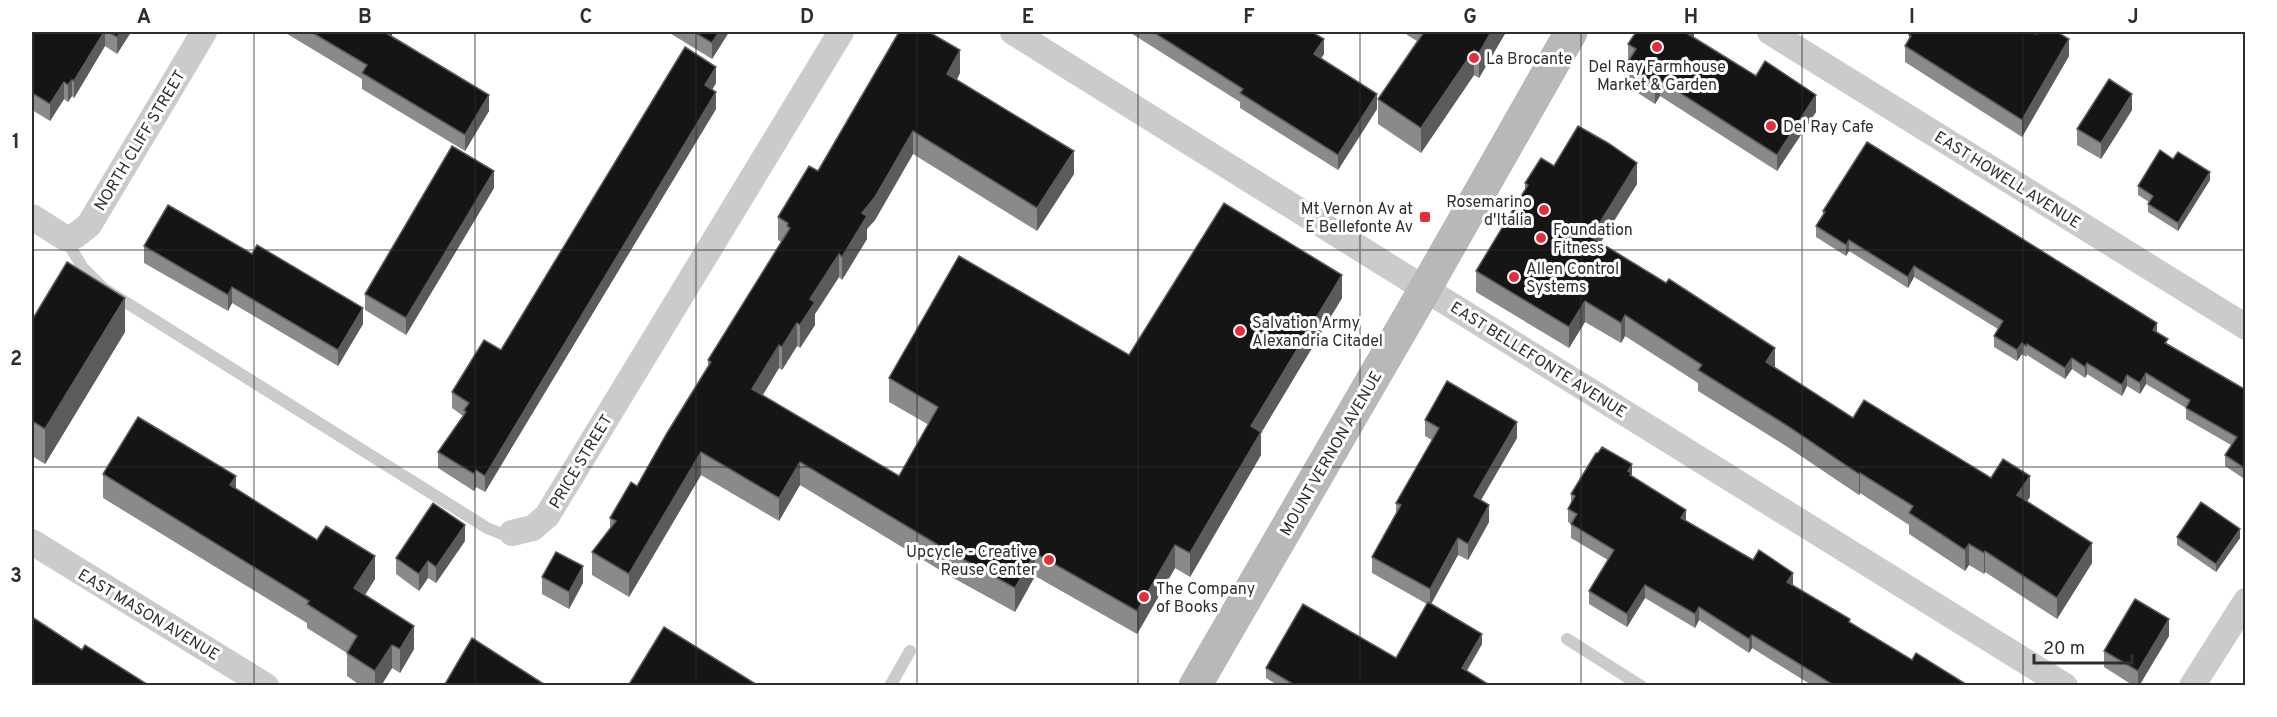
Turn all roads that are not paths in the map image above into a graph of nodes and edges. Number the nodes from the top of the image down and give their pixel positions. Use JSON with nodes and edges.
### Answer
{"nodes":[{"id":1,"x":204,"y":32,"type":"edge"},
{"id":2,"x":841,"y":32,"type":"edge"},
{"id":3,"x":1013,"y":32,"type":"edge"},
{"id":4,"x":1571,"y":32,"type":"edge"},
{"id":5,"x":1770,"y":32,"type":"edge"},
{"id":6,"x":32,"y":217,"type":"edge"},
{"id":7,"x":65,"y":238,"type":"junction"},
{"id":8,"x":1425,"y":289,"type":"junction"},
{"id":9,"x":2246,"y":327,"type":"edge"},
{"id":10,"x":512,"y":533,"type":"joint"},
{"id":11,"x":32,"y":542,"type":"edge"},
{"id":12,"x":2246,"y":601,"type":"edge"},
{"id":13,"x":1567,"y":639,"type":"dead end"},
{"id":14,"x":910,"y":651,"type":"dead end"},
{"id":15,"x":1205,"y":682,"type":"edge"},
{"id":16,"x":267,"y":686,"type":"edge"},
{"id":17,"x":890,"y":686,"type":"edge"},
{"id":18,"x":1641,"y":686,"type":"edge"},
{"id":19,"x":2065,"y":686,"type":"edge"},
{"id":20,"x":2192,"y":686,"type":"edge"}],
"edges":[{"from":1,"to":7,"type":"street","name":"NORTH CLIFF STREET"},
{"from":2,"to":10,"type":"street","name":"PRICE STREET"},
{"from":3,"to":8,"type":"street","name":"EAST BELLEFONTE AVENUE"},
{"from":4,"to":8,"type":"main road","name":"MOUNT VERNON AVENUE"},
{"from":5,"to":9,"type":"street","name":"EAST HOWELL AVENUE"},
{"from":6,"to":7,"type":"street"},
{"from":7,"to":10,"type":"lane","name":"PRICE STREET"},
{"from":8,"to":15,"type":"main road","name":"MOUNT VERNON AVENUE"},
{"from":8,"to":19,"type":"street","name":"EAST BELLEFONTE AVENUE"},
{"from":11,"to":16,"type":"street","name":"EAST MASON AVENUE"},
{"from":12,"to":20,"type":"street"},
{"from":13,"to":18,"type":"lane"},
{"from":14,"to":17,"type":"lane"}]}
